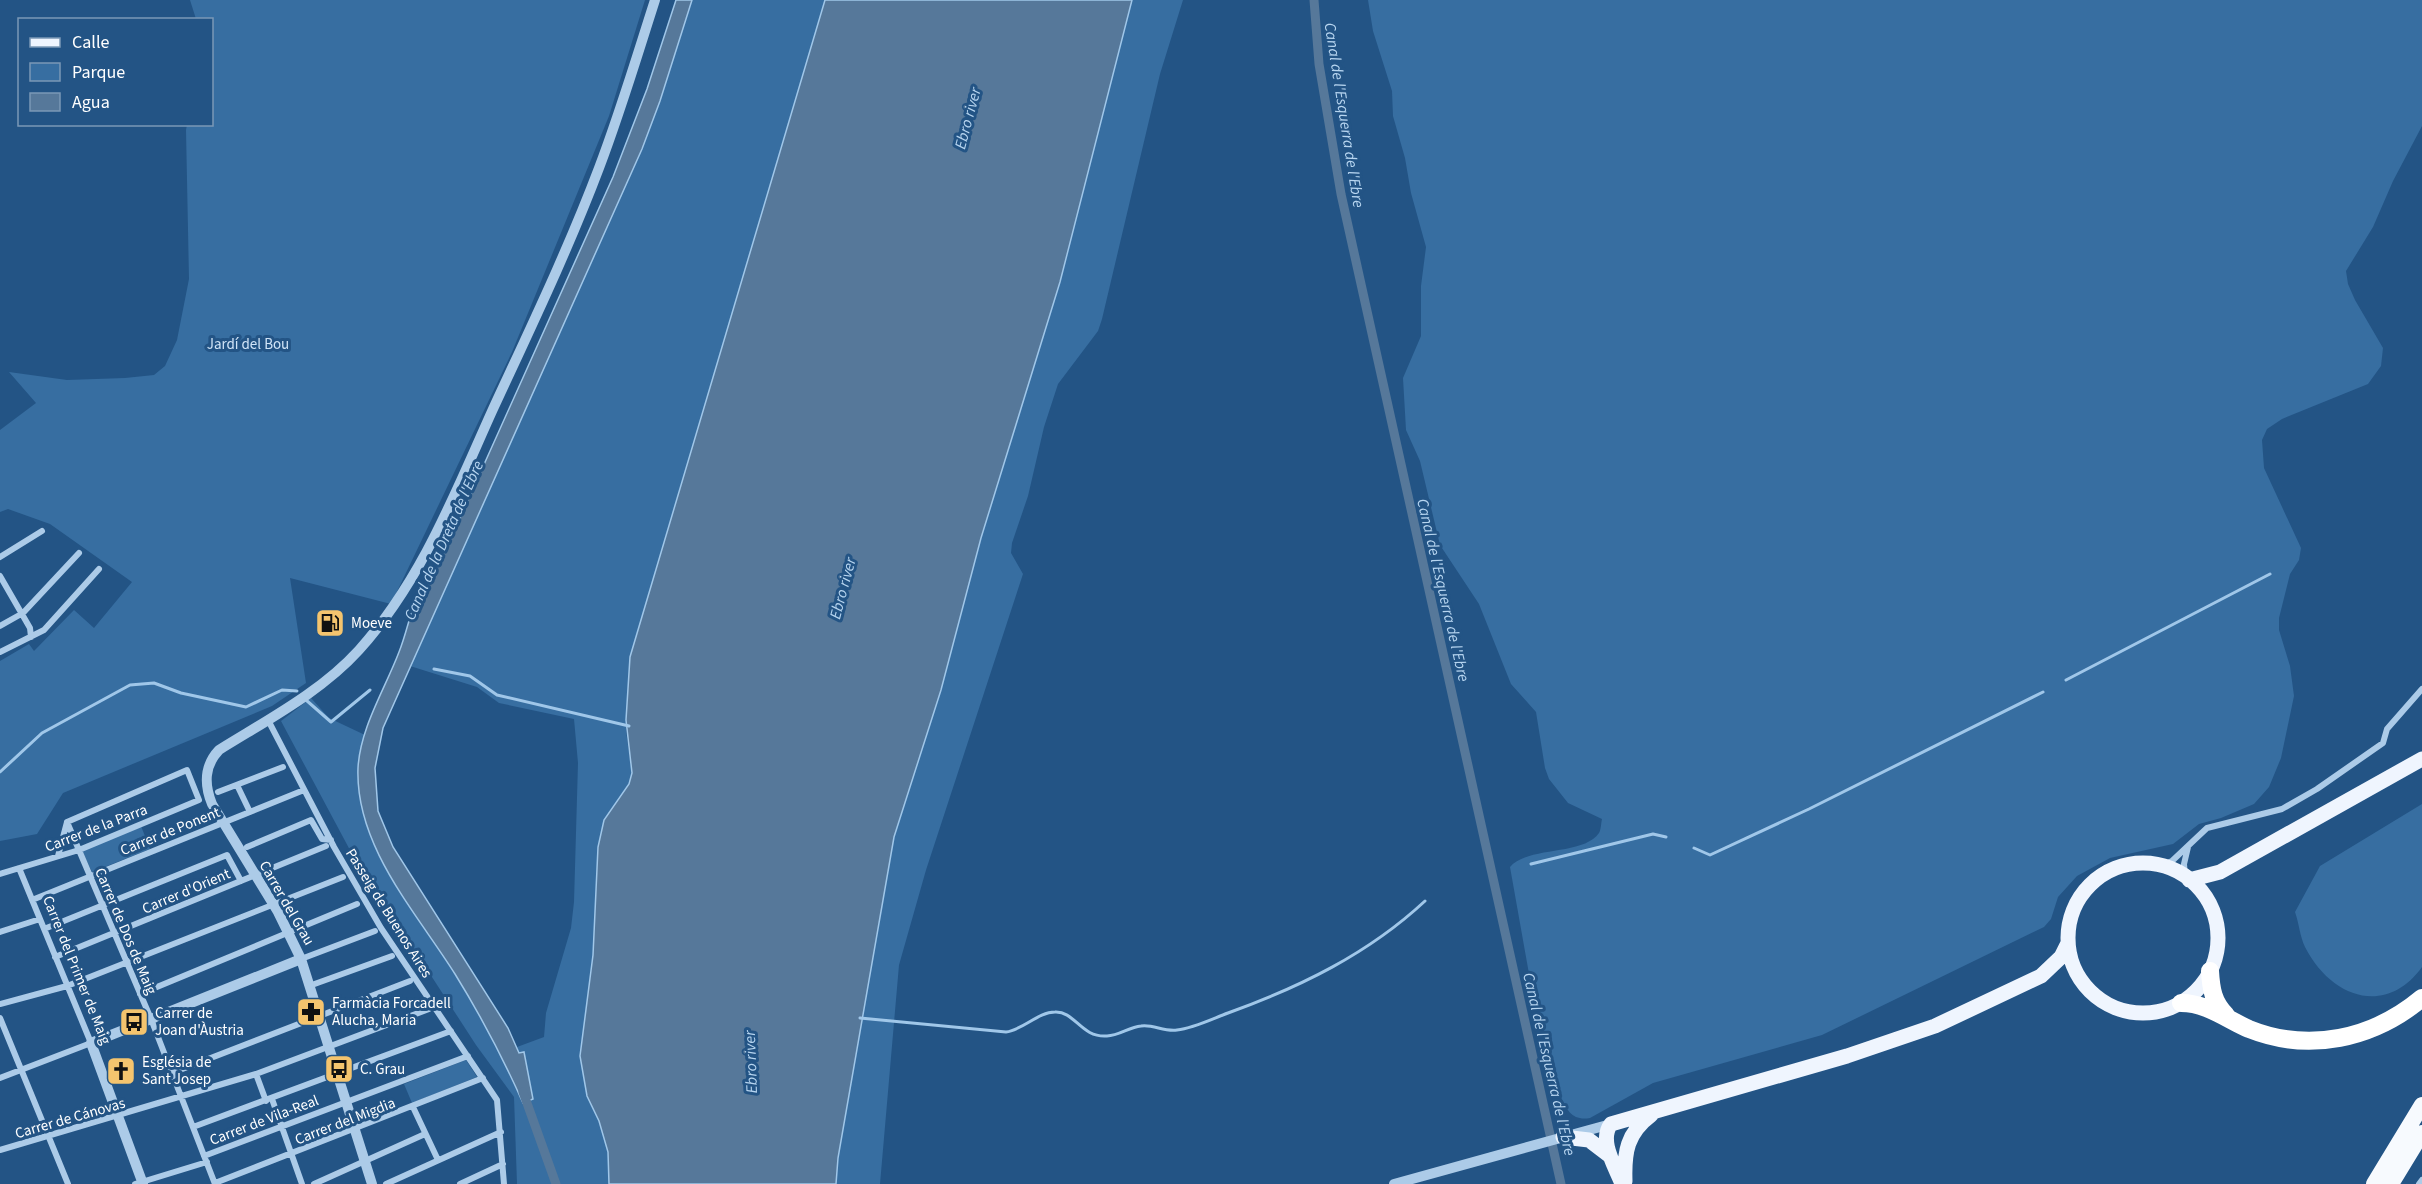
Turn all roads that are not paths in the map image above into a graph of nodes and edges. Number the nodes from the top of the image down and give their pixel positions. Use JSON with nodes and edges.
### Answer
{"nodes":[{"id":1,"x":655,"y":0,"type":"edge"},
{"id":2,"x":42,"y":531,"type":"dead end"},
{"id":3,"x":79,"y":554,"type":"dead end"},
{"id":4,"x":0,"y":557,"type":"edge"},
{"id":5,"x":99,"y":569,"type":"dead end"},
{"id":6,"x":0,"y":576,"type":"edge"},
{"id":7,"x":23,"y":614,"type":"junction"},
{"id":8,"x":0,"y":626,"type":"edge"},
{"id":9,"x":31,"y":637,"type":"junction"},
{"id":10,"x":0,"y":652,"type":"edge"},
{"id":11,"x":2422,"y":689,"type":"edge"},
{"id":12,"x":268,"y":719,"type":"junction"},
{"id":13,"x":2422,"y":759,"type":"edge"},
{"id":14,"x":283,"y":767,"type":"dead end"},
{"id":15,"x":237,"y":785,"type":"junction"},
{"id":16,"x":304,"y":790,"type":"junction"},
{"id":17,"x":218,"y":792,"type":"dead end"},
{"id":18,"x":250,"y":812,"type":"junction"},
{"id":19,"x":67,"y":822,"type":"junction"},
{"id":20,"x":222,"y":824,"type":"junction"},
{"id":21,"x":328,"y":843,"type":"junction"},
{"id":22,"x":2189,"y":844,"type":"junction"},
{"id":23,"x":248,"y":847,"type":"dead end"},
{"id":24,"x":79,"y":850,"type":"junction"},
{"id":25,"x":58,"y":856,"type":"junction"},
{"id":26,"x":2160,"y":866,"type":"junction"},
{"id":27,"x":19,"y":868,"type":"junction"},
{"id":28,"x":2220,"y":872,"type":"junction"},
{"id":29,"x":0,"y":874,"type":"edge"},
{"id":30,"x":255,"y":875,"type":"junction"},
{"id":31,"x":90,"y":876,"type":"junction"},
{"id":32,"x":343,"y":877,"type":"dead end"},
{"id":33,"x":2187,"y":878,"type":"junction"},
{"id":34,"x":241,"y":881,"type":"junction"},
{"id":35,"x":32,"y":900,"type":"junction"},
{"id":36,"x":273,"y":904,"type":"junction"},
{"id":37,"x":357,"y":904,"type":"dead end"},
{"id":38,"x":103,"y":905,"type":"junction"},
{"id":39,"x":2210,"y":905,"type":"junction"},
{"id":40,"x":40,"y":919,"type":"junction"},
{"id":41,"x":44,"y":928,"type":"junction"},
{"id":42,"x":375,"y":931,"type":"dead end"},
{"id":43,"x":0,"y":932,"type":"edge"},
{"id":44,"x":288,"y":932,"type":"junction"},
{"id":45,"x":115,"y":933,"type":"junction"},
{"id":46,"x":2068,"y":943,"type":"junction"},
{"id":47,"x":392,"y":956,"type":"dead end"},
{"id":48,"x":55,"y":957,"type":"junction"},
{"id":49,"x":302,"y":959,"type":"junction"},
{"id":50,"x":127,"y":962,"type":"junction"},
{"id":51,"x":2210,"y":971,"type":"junction"},
{"id":52,"x":2078,"y":975,"type":"junction"},
{"id":53,"x":2041,"y":976,"type":"junction"},
{"id":54,"x":410,"y":981,"type":"dead end"},
{"id":55,"x":67,"y":986,"type":"junction"},
{"id":56,"x":309,"y":986,"type":"junction"},
{"id":57,"x":140,"y":994,"type":"junction"},
{"id":58,"x":2422,"y":998,"type":"edge"},
{"id":59,"x":2181,"y":1003,"type":"junction"},
{"id":60,"x":0,"y":1005,"type":"edge"},
{"id":61,"x":429,"y":1009,"type":"dead end"},
{"id":62,"x":318,"y":1016,"type":"junction"},
{"id":63,"x":0,"y":1018,"type":"edge"},
{"id":64,"x":151,"y":1020,"type":"junction"},
{"id":65,"x":2232,"y":1020,"type":"junction"},
{"id":66,"x":451,"y":1031,"type":"junction"},
{"id":67,"x":91,"y":1043,"type":"junction"},
{"id":68,"x":328,"y":1048,"type":"junction"},
{"id":69,"x":468,"y":1056,"type":"junction"},
{"id":70,"x":22,"y":1071,"type":"junction"},
{"id":71,"x":172,"y":1073,"type":"junction"},
{"id":72,"x":256,"y":1074,"type":"junction"},
{"id":73,"x":337,"y":1074,"type":"junction"},
{"id":74,"x":0,"y":1078,"type":"edge"},
{"id":75,"x":483,"y":1078,"type":"junction"},
{"id":76,"x":181,"y":1098,"type":"junction"},
{"id":77,"x":269,"y":1100,"type":"junction"},
{"id":78,"x":345,"y":1102,"type":"junction"},
{"id":79,"x":2422,"y":1105,"type":"edge"},
{"id":80,"x":413,"y":1107,"type":"junction"},
{"id":81,"x":1662,"y":1109,"type":"junction"},
{"id":82,"x":118,"y":1116,"type":"junction"},
{"id":83,"x":1612,"y":1124,"type":"junction"},
{"id":84,"x":193,"y":1127,"type":"junction"},
{"id":85,"x":282,"y":1127,"type":"junction"},
{"id":86,"x":354,"y":1130,"type":"junction"},
{"id":87,"x":501,"y":1132,"type":"junction"},
{"id":88,"x":2422,"y":1133,"type":"edge"},
{"id":89,"x":425,"y":1134,"type":"junction"},
{"id":90,"x":48,"y":1137,"type":"junction"},
{"id":91,"x":1561,"y":1138,"type":"junction"},
{"id":92,"x":1615,"y":1147,"type":"junction"},
{"id":93,"x":0,"y":1150,"type":"edge"},
{"id":94,"x":292,"y":1155,"type":"junction"},
{"id":95,"x":206,"y":1159,"type":"junction"},
{"id":96,"x":438,"y":1160,"type":"junction"},
{"id":97,"x":364,"y":1161,"type":"junction"},
{"id":98,"x":503,"y":1164,"type":"junction"},
{"id":99,"x":2422,"y":1180,"type":"edge"},
{"id":100,"x":140,"y":1183,"type":"edge"},
{"id":101,"x":68,"y":1184,"type":"edge"},
{"id":102,"x":215,"y":1184,"type":"edge"},
{"id":103,"x":302,"y":1184,"type":"edge"},
{"id":104,"x":314,"y":1184,"type":"edge"},
{"id":105,"x":372,"y":1184,"type":"edge"},
{"id":106,"x":386,"y":1184,"type":"edge"},
{"id":107,"x":460,"y":1184,"type":"edge"},
{"id":108,"x":504,"y":1184,"type":"edge"},
{"id":109,"x":1394,"y":1184,"type":"edge"},
{"id":110,"x":1624,"y":1184,"type":"edge"},
{"id":111,"x":2374,"y":1184,"type":"edge"},
{"id":112,"x":2391,"y":1184,"type":"edge"},
{"id":113,"x":2419,"y":1184,"type":"edge"}],
"edges":[{"from":1,"to":12,"type":"street"},
{"from":2,"to":4,"type":"street"},
{"from":3,"to":7,"type":"street"},
{"from":5,"to":9,"type":"street"},
{"from":6,"to":7,"type":"street"},
{"from":7,"to":8,"type":"street"},
{"from":7,"to":9,"type":"street"},
{"from":9,"to":10,"type":"street"},
{"from":11,"to":22,"type":"street"},
{"from":12,"to":16,"type":"street","name":"Passeig de Buenos Aires"},
{"from":12,"to":20,"type":"street","name":"Carrer del Grau"},
{"from":13,"to":28,"type":"main road"},
{"from":14,"to":15,"type":"street"},
{"from":15,"to":17,"type":"street"},
{"from":15,"to":18,"type":"street"},
{"from":16,"to":18,"type":"street","name":"Carrer de Ponent"},
{"from":16,"to":21,"type":"street","name":"Passeig de Buenos Aires"},
{"from":18,"to":20,"type":"street","name":"Carrer de Ponent"},
{"from":19,"to":24,"type":"street","name":"Carrer de Dos de Maig"},
{"from":19,"to":24,"type":"street","name":"Carrer de la Parra"},
{"from":19,"to":25,"type":"street"},
{"from":20,"to":30,"type":"street","name":"Carrer del Grau"},
{"from":20,"to":31,"type":"street","name":"Carrer de Ponent"},
{"from":21,"to":23,"type":"street"},
{"from":21,"to":30,"type":"street","name":"Carrer d'Orient"},
{"from":21,"to":66,"type":"street","name":"Passeig de Buenos Aires"},
{"from":22,"to":26,"type":"street"},
{"from":22,"to":33,"type":"street"},
{"from":24,"to":25,"type":"street","name":"Carrer de la Parra"},
{"from":24,"to":31,"type":"street","name":"Carrer de Dos de Maig"},
{"from":25,"to":27,"type":"street","name":"Carrer de la Parra"},
{"from":26,"to":33,"type":"main road"},
{"from":26,"to":46,"type":"main road"},
{"from":27,"to":29,"type":"street","name":"Carrer de la Parra"},
{"from":27,"to":35,"type":"street","name":"Carrer del Primer de Maig"},
{"from":28,"to":33,"type":"main road"},
{"from":28,"to":39,"type":"main road"},
{"from":30,"to":34,"type":"street","name":"Carrer d'Orient"},
{"from":30,"to":36,"type":"street","name":"Carrer del Grau"},
{"from":31,"to":35,"type":"street","name":"Carrer de Ponent"},
{"from":31,"to":38,"type":"street","name":"Carrer de Dos de Maig"},
{"from":32,"to":36,"type":"street"},
{"from":33,"to":39,"type":"main road"},
{"from":34,"to":38,"type":"street"},
{"from":34,"to":45,"type":"street","name":"Carrer d'Orient"},
{"from":35,"to":40,"type":"street","name":"Carrer del Primer de Maig"},
{"from":36,"to":44,"type":"street","name":"Carrer del Grau"},
{"from":36,"to":50,"type":"street"},
{"from":37,"to":44,"type":"street"},
{"from":38,"to":41,"type":"street"},
{"from":38,"to":45,"type":"street","name":"Carrer de Dos de Maig"},
{"from":39,"to":51,"type":"main road"},
{"from":40,"to":41,"type":"street","name":"Carrer del Primer de Maig"},
{"from":40,"to":43,"type":"street"},
{"from":41,"to":48,"type":"street","name":"Carrer del Primer de Maig"},
{"from":42,"to":49,"type":"street"},
{"from":44,"to":49,"type":"street","name":"Carrer del Grau"},
{"from":44,"to":57,"type":"street"},
{"from":45,"to":48,"type":"street","name":"Carrer d'Orient"},
{"from":45,"to":50,"type":"street","name":"Carrer de Dos de Maig"},
{"from":46,"to":52,"type":"main road"},
{"from":46,"to":53,"type":"main road"},
{"from":47,"to":56,"type":"street"},
{"from":48,"to":55,"type":"street","name":"Carrer del Primer de Maig"},
{"from":49,"to":56,"type":"street","name":"Carrer del Grau"},
{"from":49,"to":64,"type":"street"},
{"from":50,"to":55,"type":"street"},
{"from":50,"to":57,"type":"street","name":"Carrer de Dos de Maig"},
{"from":51,"to":59,"type":"main road"},
{"from":51,"to":65,"type":"highway"},
{"from":52,"to":53,"type":"main road"},
{"from":52,"to":59,"type":"main road"},
{"from":53,"to":81,"type":"main road"},
{"from":54,"to":62,"type":"street"},
{"from":55,"to":60,"type":"street"},
{"from":55,"to":67,"type":"street","name":"Carrer del Primer de Maig"},
{"from":56,"to":62,"type":"street","name":"Carrer del Grau"},
{"from":57,"to":64,"type":"street","name":"Carrer de Dos de Maig"},
{"from":58,"to":65,"type":"highway"},
{"from":59,"to":65,"type":"highway"},
{"from":61,"to":68,"type":"street","name":"Carrer de Cánovas"},
{"from":62,"to":68,"type":"street","name":"Carrer del Grau"},
{"from":62,"to":71,"type":"street"},
{"from":63,"to":70,"type":"street"},
{"from":64,"to":67,"type":"street"},
{"from":64,"to":71,"type":"street","name":"Carrer de Dos de Maig"},
{"from":66,"to":69,"type":"street","name":"Passeig de Buenos Aires"},
{"from":66,"to":73,"type":"street"},
{"from":67,"to":70,"type":"street"},
{"from":67,"to":82,"type":"street","name":"Carrer del Primer de Maig"},
{"from":68,"to":72,"type":"street","name":"Carrer de Cánovas"},
{"from":68,"to":73,"type":"street","name":"Carrer del Grau"},
{"from":69,"to":75,"type":"street","name":"Passeig de Buenos Aires"},
{"from":69,"to":78,"type":"street","name":"Carrer de Vila-Real"},
{"from":70,"to":74,"type":"street"},
{"from":70,"to":90,"type":"street"},
{"from":71,"to":76,"type":"street","name":"Carrer de Dos de Maig"},
{"from":72,"to":76,"type":"street","name":"Carrer de Cánovas"},
{"from":72,"to":77,"type":"street"},
{"from":73,"to":77,"type":"street"},
{"from":73,"to":78,"type":"street","name":"Carrer del Grau"},
{"from":75,"to":80,"type":"street","name":"Carrer del Migdia"},
{"from":75,"to":87,"type":"street","name":"Passeig de Buenos Aires"},
{"from":76,"to":82,"type":"street","name":"Carrer de Cánovas"},
{"from":76,"to":84,"type":"street","name":"Carrer de Dos de Maig"},
{"from":77,"to":84,"type":"street"},
{"from":77,"to":85,"type":"street"},
{"from":78,"to":85,"type":"street","name":"Carrer de Vila-Real"},
{"from":78,"to":86,"type":"street","name":"Carrer del Grau"},
{"from":79,"to":111,"type":"highway"},
{"from":80,"to":86,"type":"street","name":"Carrer del Migdia"},
{"from":80,"to":89,"type":"street"},
{"from":81,"to":83,"type":"main road"},
{"from":81,"to":92,"type":"main road"},
{"from":82,"to":90,"type":"street","name":"Carrer de Cánovas"},
{"from":82,"to":100,"type":"street","name":"Carrer del Primer de Maig"},
{"from":83,"to":91,"type":"street"},
{"from":83,"to":92,"type":"main road"},
{"from":84,"to":95,"type":"street","name":"Carrer de Dos de Maig"},
{"from":85,"to":94,"type":"street"},
{"from":85,"to":95,"type":"street","name":"Carrer de Vila-Real"},
{"from":86,"to":94,"type":"street","name":"Carrer del Migdia"},
{"from":86,"to":97,"type":"street","name":"Carrer del Grau"},
{"from":87,"to":96,"type":"street"},
{"from":87,"to":98,"type":"street","name":"Passeig de Buenos Aires"},
{"from":88,"to":112,"type":"highway"},
{"from":89,"to":96,"type":"street"},
{"from":89,"to":97,"type":"street"},
{"from":90,"to":93,"type":"street","name":"Carrer de Cánovas"},
{"from":90,"to":101,"type":"street"},
{"from":91,"to":92,"type":"main road"},
{"from":91,"to":109,"type":"street"},
{"from":92,"to":110,"type":"main road"},
{"from":94,"to":102,"type":"street","name":"Carrer del Migdia"},
{"from":94,"to":103,"type":"street"},
{"from":95,"to":100,"type":"street","name":"Carrer de Vila-Real"},
{"from":95,"to":102,"type":"street","name":"Carrer de Dos de Maig"},
{"from":96,"to":106,"type":"street"},
{"from":97,"to":104,"type":"street"},
{"from":97,"to":105,"type":"street","name":"Carrer del Grau"},
{"from":98,"to":107,"type":"street"},
{"from":98,"to":108,"type":"street","name":"Passeig de Buenos Aires"},
{"from":99,"to":113,"type":"street"}]}
